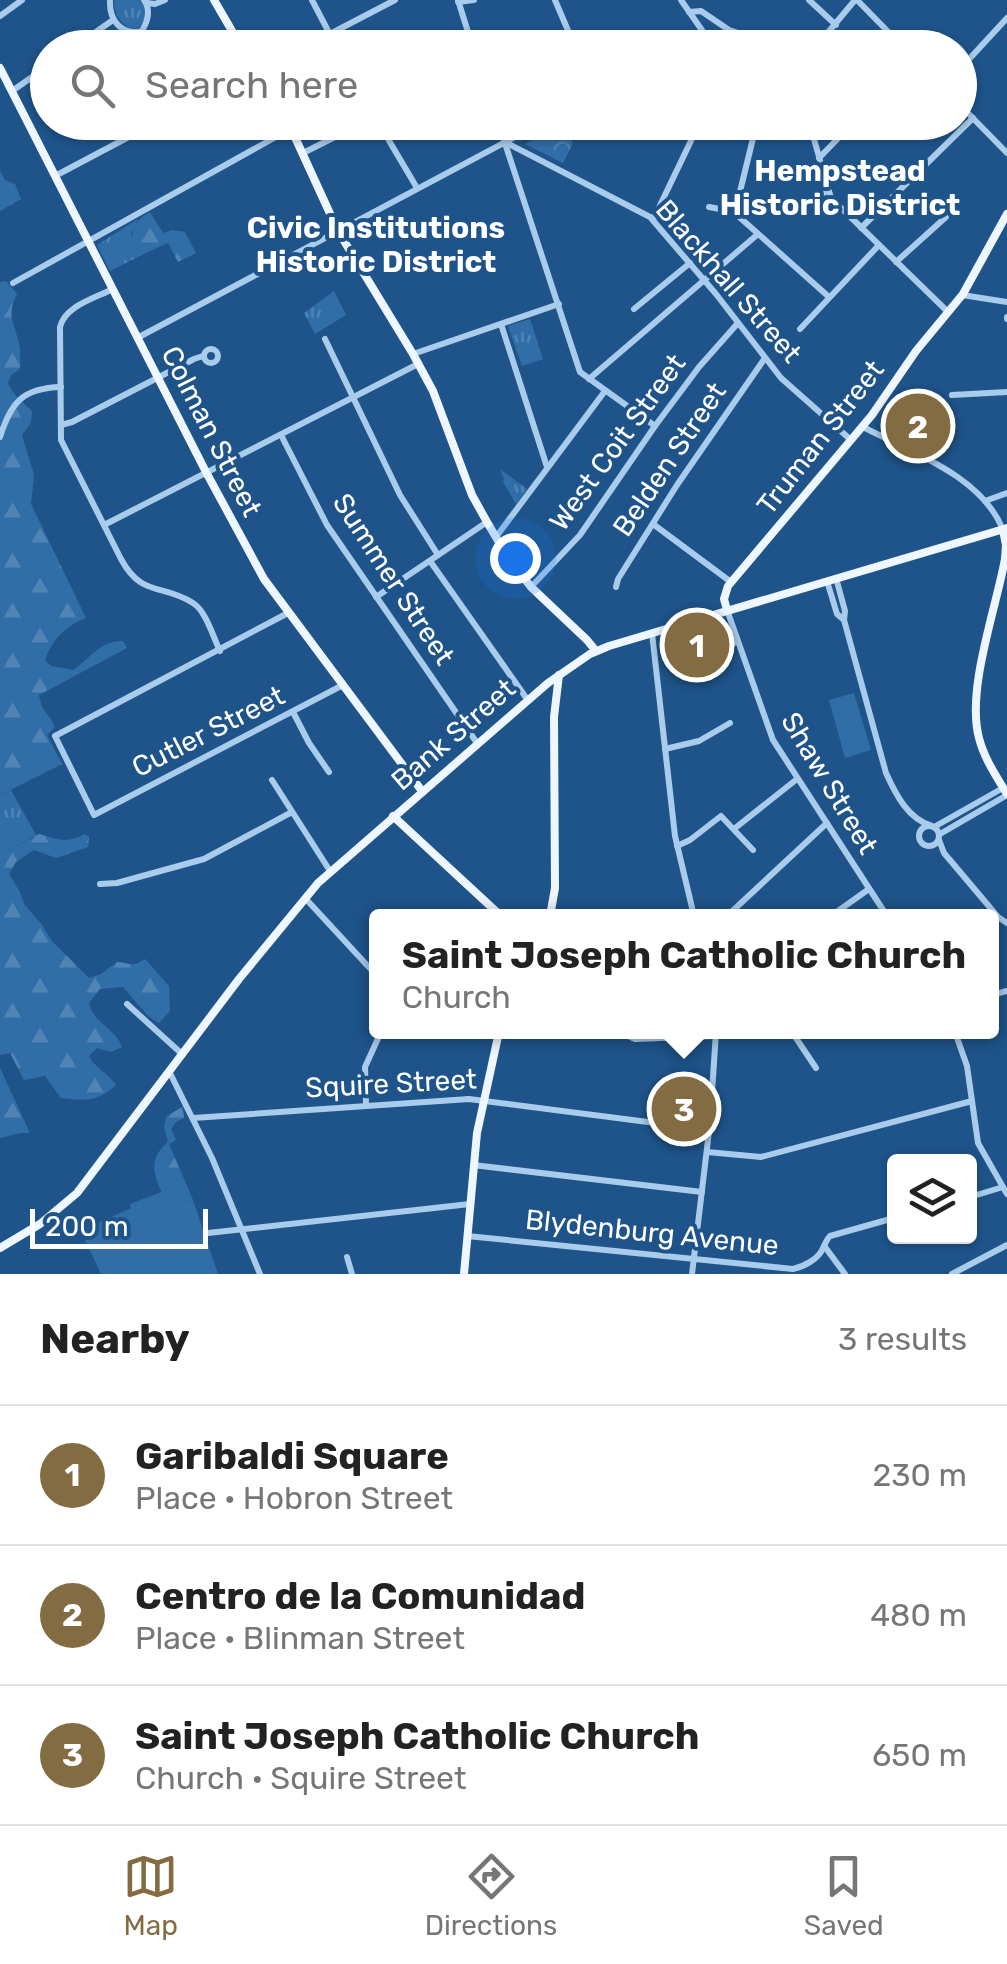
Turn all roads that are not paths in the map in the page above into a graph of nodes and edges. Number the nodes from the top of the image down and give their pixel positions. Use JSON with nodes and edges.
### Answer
{"nodes":[{"id":1,"x":22,"y":0,"type":"edge"},
{"id":2,"x":110,"y":0,"type":"edge"},
{"id":3,"x":165,"y":0,"type":"edge"},
{"id":4,"x":214,"y":0,"type":"edge"},
{"id":5,"x":312,"y":0,"type":"edge"},
{"id":6,"x":395,"y":0,"type":"edge"},
{"id":7,"x":474,"y":0,"type":"edge"},
{"id":8,"x":555,"y":0,"type":"edge"},
{"id":9,"x":680,"y":0,"type":"edge"},
{"id":10,"x":808,"y":0,"type":"edge"},
{"id":11,"x":856,"y":0,"type":"edge"},
{"id":12,"x":146,"y":1,"type":"edge"},
{"id":13,"x":458,"y":1,"type":"edge"},
{"id":14,"x":689,"y":12,"type":"junction"},
{"id":15,"x":0,"y":16,"type":"edge"},
{"id":16,"x":1007,"y":18,"type":"edge"},
{"id":17,"x":113,"y":20,"type":"junction"},
{"id":18,"x":836,"y":24,"type":"junction"},
{"id":19,"x":99,"y":30,"type":"edge"},
{"id":20,"x":126,"y":30,"type":"edge"},
{"id":21,"x":142,"y":30,"type":"edge"},
{"id":22,"x":232,"y":30,"type":"edge"},
{"id":23,"x":328,"y":30,"type":"edge"},
{"id":24,"x":338,"y":30,"type":"edge"},
{"id":25,"x":467,"y":30,"type":"edge"},
{"id":26,"x":568,"y":30,"type":"edge"},
{"id":27,"x":701,"y":30,"type":"edge"},
{"id":28,"x":729,"y":30,"type":"edge"},
{"id":29,"x":831,"y":30,"type":"edge"},
{"id":30,"x":886,"y":30,"type":"edge"},
{"id":31,"x":977,"y":51,"type":"edge"},
{"id":32,"x":0,"y":68,"type":"edge"},
{"id":33,"x":30,"y":79,"type":"edge"},
{"id":34,"x":12,"y":92,"type":"junction"},
{"id":35,"x":977,"y":122,"type":"edge"},
{"id":36,"x":30,"y":127,"type":"edge"},
{"id":37,"x":37,"y":140,"type":"edge"},
{"id":38,"x":122,"y":140,"type":"edge"},
{"id":39,"x":264,"y":140,"type":"edge"},
{"id":40,"x":297,"y":140,"type":"edge"},
{"id":41,"x":329,"y":140,"type":"edge"},
{"id":42,"x":389,"y":140,"type":"edge"},
{"id":43,"x":509,"y":140,"type":"edge"},
{"id":44,"x":691,"y":140,"type":"edge"},
{"id":45,"x":754,"y":140,"type":"edge"},
{"id":46,"x":814,"y":140,"type":"edge"},
{"id":47,"x":836,"y":140,"type":"edge"},
{"id":48,"x":951,"y":140,"type":"edge"},
{"id":49,"x":505,"y":142,"type":"junction"},
{"id":50,"x":303,"y":153,"type":"junction"},
{"id":51,"x":1007,"y":153,"type":"edge"},
{"id":52,"x":818,"y":158,"type":"junction"},
{"id":53,"x":55,"y":176,"type":"junction"},
{"id":54,"x":418,"y":188,"type":"junction"},
{"id":55,"x":828,"y":191,"type":"junction"},
{"id":56,"x":773,"y":204,"type":"dead end"},
{"id":57,"x":709,"y":206,"type":"dead end"},
{"id":58,"x":736,"y":212,"type":"junction"},
{"id":59,"x":1007,"y":214,"type":"edge"},
{"id":60,"x":946,"y":217,"type":"dead end"},
{"id":61,"x":653,"y":220,"type":"junction"},
{"id":62,"x":861,"y":228,"type":"junction"},
{"id":63,"x":338,"y":231,"type":"junction"},
{"id":64,"x":758,"y":234,"type":"junction"},
{"id":65,"x":89,"y":242,"type":"junction"},
{"id":66,"x":879,"y":245,"type":"junction"},
{"id":67,"x":896,"y":262,"type":"junction"},
{"id":68,"x":690,"y":264,"type":"junction"},
{"id":69,"x":704,"y":280,"type":"junction"},
{"id":70,"x":14,"y":283,"type":"dead end"},
{"id":71,"x":113,"y":289,"type":"junction"},
{"id":72,"x":962,"y":295,"type":"junction"},
{"id":73,"x":830,"y":297,"type":"junction"},
{"id":74,"x":1007,"y":302,"type":"edge"},
{"id":75,"x":559,"y":304,"type":"junction"},
{"id":76,"x":634,"y":310,"type":"dead end"},
{"id":77,"x":948,"y":312,"type":"junction"},
{"id":78,"x":738,"y":323,"type":"junction"},
{"id":79,"x":500,"y":324,"type":"junction"},
{"id":80,"x":800,"y":329,"type":"dead end"},
{"id":81,"x":139,"y":338,"type":"junction"},
{"id":82,"x":326,"y":338,"type":"dead end"},
{"id":83,"x":413,"y":354,"type":"junction"},
{"id":84,"x":203,"y":356,"type":"dead end"},
{"id":85,"x":765,"y":358,"type":"junction"},
{"id":86,"x":418,"y":364,"type":"junction"},
{"id":87,"x":159,"y":377,"type":"junction"},
{"id":88,"x":589,"y":379,"type":"junction"},
{"id":89,"x":61,"y":387,"type":"junction"},
{"id":90,"x":604,"y":391,"type":"junction"},
{"id":91,"x":1007,"y":392,"type":"edge"},
{"id":92,"x":952,"y":395,"type":"dead end"},
{"id":93,"x":353,"y":399,"type":"junction"},
{"id":94,"x":61,"y":426,"type":"junction"},
{"id":95,"x":655,"y":426,"type":"junction"},
{"id":96,"x":864,"y":426,"type":"junction"},
{"id":97,"x":281,"y":435,"type":"junction"},
{"id":98,"x":0,"y":437,"type":"edge"},
{"id":99,"x":852,"y":441,"type":"junction"},
{"id":100,"x":548,"y":468,"type":"junction"},
{"id":101,"x":206,"y":472,"type":"junction"},
{"id":102,"x":1007,"y":493,"type":"edge"},
{"id":103,"x":985,"y":501,"type":"junction"},
{"id":104,"x":487,"y":522,"type":"junction"},
{"id":105,"x":653,"y":524,"type":"junction"},
{"id":106,"x":104,"y":525,"type":"junction"},
{"id":107,"x":1005,"y":529,"type":"edge"},
{"id":108,"x":496,"y":537,"type":"junction"},
{"id":109,"x":438,"y":555,"type":"junction"},
{"id":110,"x":430,"y":561,"type":"junction"},
{"id":111,"x":832,"y":580,"type":"junction"},
{"id":112,"x":731,"y":582,"type":"junction"},
{"id":113,"x":531,"y":587,"type":"junction"},
{"id":114,"x":616,"y":588,"type":"dead end"},
{"id":115,"x":376,"y":598,"type":"junction"},
{"id":116,"x":727,"y":610,"type":"junction"},
{"id":117,"x":288,"y":613,"type":"junction"},
{"id":118,"x":652,"y":632,"type":"junction"},
{"id":119,"x":738,"y":642,"type":"junction"},
{"id":120,"x":684,"y":643,"type":"dead end"},
{"id":121,"x":220,"y":651,"type":"junction"},
{"id":122,"x":596,"y":651,"type":"junction"},
{"id":123,"x":560,"y":674,"type":"junction"},
{"id":124,"x":342,"y":685,"type":"junction"},
{"id":125,"x":527,"y":699,"type":"junction"},
{"id":126,"x":293,"y":712,"type":"junction"},
{"id":127,"x":730,"y":723,"type":"dead end"},
{"id":128,"x":477,"y":742,"type":"junction"},
{"id":129,"x":665,"y":749,"type":"junction"},
{"id":130,"x":329,"y":772,"type":"dead end"},
{"id":131,"x":797,"y":779,"type":"junction"},
{"id":132,"x":272,"y":780,"type":"dead end"},
{"id":133,"x":422,"y":790,"type":"junction"},
{"id":134,"x":1006,"y":792,"type":"edge"},
{"id":135,"x":292,"y":812,"type":"junction"},
{"id":136,"x":393,"y":816,"type":"junction"},
{"id":137,"x":916,"y":820,"type":"junction"},
{"id":138,"x":827,"y":823,"type":"junction"},
{"id":139,"x":734,"y":829,"type":"junction"},
{"id":140,"x":936,"y":831,"type":"junction"},
{"id":141,"x":918,"y":835,"type":"junction"},
{"id":142,"x":676,"y":846,"type":"junction"},
{"id":143,"x":930,"y":846,"type":"junction"},
{"id":144,"x":752,"y":850,"type":"dead end"},
{"id":145,"x":944,"y":852,"type":"junction"},
{"id":146,"x":330,"y":872,"type":"junction"},
{"id":147,"x":100,"y":884,"type":"dead end"},
{"id":148,"x":869,"y":888,"type":"junction"},
{"id":149,"x":306,"y":898,"type":"junction"},
{"id":150,"x":882,"y":908,"type":"edge"},
{"id":151,"x":493,"y":909,"type":"edge"},
{"id":152,"x":551,"y":909,"type":"edge"},
{"id":153,"x":692,"y":909,"type":"edge"},
{"id":154,"x":735,"y":909,"type":"edge"},
{"id":155,"x":840,"y":909,"type":"edge"},
{"id":156,"x":991,"y":909,"type":"edge"},
{"id":157,"x":369,"y":968,"type":"edge"},
{"id":158,"x":127,"y":1004,"type":"dead end"},
{"id":159,"x":378,"y":1039,"type":"edge"},
{"id":160,"x":497,"y":1039,"type":"edge"},
{"id":161,"x":716,"y":1039,"type":"edge"},
{"id":162,"x":797,"y":1039,"type":"edge"},
{"id":163,"x":958,"y":1039,"type":"edge"},
{"id":164,"x":182,"y":1054,"type":"junction"},
{"id":165,"x":816,"y":1068,"type":"dead end"},
{"id":166,"x":170,"y":1070,"type":"junction"},
{"id":167,"x":483,"y":1100,"type":"junction"},
{"id":168,"x":972,"y":1101,"type":"junction"},
{"id":169,"x":366,"y":1105,"type":"junction"},
{"id":170,"x":193,"y":1118,"type":"junction"},
{"id":171,"x":710,"y":1130,"type":"junction"},
{"id":172,"x":707,"y":1152,"type":"junction"},
{"id":173,"x":473,"y":1165,"type":"junction"},
{"id":174,"x":1005,"y":1190,"type":"edge"},
{"id":175,"x":702,"y":1192,"type":"junction"},
{"id":176,"x":977,"y":1196,"type":"edge"},
{"id":177,"x":470,"y":1204,"type":"junction"},
{"id":178,"x":887,"y":1220,"type":"edge"},
{"id":179,"x":242,"y":1230,"type":"junction"},
{"id":180,"x":208,"y":1233,"type":"dead end"},
{"id":181,"x":467,"y":1236,"type":"junction"},
{"id":182,"x":1007,"y":1245,"type":"edge"},
{"id":183,"x":824,"y":1246,"type":"junction"},
{"id":184,"x":0,"y":1248,"type":"edge"},
{"id":185,"x":347,"y":1257,"type":"dead end"},
{"id":186,"x":694,"y":1259,"type":"junction"},
{"id":187,"x":260,"y":1274,"type":"edge"},
{"id":188,"x":352,"y":1274,"type":"edge"},
{"id":189,"x":464,"y":1274,"type":"edge"},
{"id":190,"x":692,"y":1274,"type":"edge"},
{"id":191,"x":845,"y":1274,"type":"edge"},
{"id":192,"x":952,"y":1274,"type":"edge"}],
"edges":[{"from":1,"to":15,"type":"street"},
{"from":2,"to":17,"type":"street"},
{"from":3,"to":12,"type":"street"},
{"from":4,"to":22,"type":"main road"},
{"from":5,"to":23,"type":"street"},
{"from":6,"to":24,"type":"street"},
{"from":7,"to":13,"type":"street"},
{"from":8,"to":26,"type":"street"},
{"from":9,"to":14,"type":"street"},
{"from":10,"to":18,"type":"street"},
{"from":11,"to":18,"type":"street"},
{"from":11,"to":30,"type":"street"},
{"from":12,"to":21,"type":"street"},
{"from":13,"to":25,"type":"street"},
{"from":14,"to":27,"type":"street"},
{"from":14,"to":28,"type":"street"},
{"from":16,"to":31,"type":"street"},
{"from":17,"to":19,"type":"street"},
{"from":17,"to":20,"type":"street"},
{"from":18,"to":29,"type":"street"},
{"from":32,"to":34,"type":"main road","name":"Colman Street"},
{"from":33,"to":34,"type":"street"},
{"from":34,"to":36,"type":"main road","name":"Colman Street"},
{"from":35,"to":51,"type":"street"},
{"from":37,"to":53,"type":"main road","name":"Colman Street"},
{"from":38,"to":53,"type":"street"},
{"from":39,"to":65,"type":"street"},
{"from":40,"to":50,"type":"main road"},
{"from":41,"to":50,"type":"street"},
{"from":42,"to":54,"type":"street"},
{"from":43,"to":49,"type":"street"},
{"from":44,"to":61,"type":"street"},
{"from":45,"to":58,"type":"street"},
{"from":46,"to":52,"type":"street"},
{"from":47,"to":52,"type":"street"},
{"from":48,"to":62,"type":"street"},
{"from":49,"to":54,"type":"street"},
{"from":49,"to":61,"type":"street","name":"Blackhall Street"},
{"from":49,"to":75,"type":"street"},
{"from":50,"to":63,"type":"main road"},
{"from":52,"to":55,"type":"street"},
{"from":53,"to":65,"type":"main road","name":"Colman Street"},
{"from":54,"to":63,"type":"street"},
{"from":55,"to":56,"type":"street"},
{"from":55,"to":62,"type":"street"},
{"from":57,"to":58,"type":"street"},
{"from":58,"to":64,"type":"street"},
{"from":59,"to":72,"type":"main road","name":"Truman Street"},
{"from":60,"to":67,"type":"street"},
{"from":61,"to":68,"type":"street","name":"Blackhall Street"},
{"from":62,"to":66,"type":"street"},
{"from":63,"to":81,"type":"street"},
{"from":63,"to":83,"type":"main road"},
{"from":64,"to":69,"type":"street"},
{"from":64,"to":73,"type":"street"},
{"from":65,"to":70,"type":"street"},
{"from":65,"to":71,"type":"main road","name":"Colman Street"},
{"from":66,"to":67,"type":"street"},
{"from":66,"to":73,"type":"street"},
{"from":67,"to":77,"type":"street"},
{"from":68,"to":69,"type":"street","name":"Blackhall Street"},
{"from":68,"to":76,"type":"street"},
{"from":69,"to":78,"type":"street","name":"Blackhall Street"},
{"from":69,"to":88,"type":"street"},
{"from":71,"to":81,"type":"main road","name":"Colman Street"},
{"from":71,"to":89,"type":"street"},
{"from":72,"to":74,"type":"street"},
{"from":72,"to":77,"type":"main road","name":"Truman Street"},
{"from":73,"to":80,"type":"street"},
{"from":75,"to":79,"type":"street"},
{"from":75,"to":88,"type":"street"},
{"from":77,"to":96,"type":"main road","name":"Truman Street"},
{"from":78,"to":85,"type":"street","name":"Blackhall Street"},
{"from":78,"to":95,"type":"street","name":"West Coit Street"},
{"from":79,"to":83,"type":"street"},
{"from":79,"to":100,"type":"street"},
{"from":81,"to":87,"type":"main road","name":"Colman Street"},
{"from":82,"to":93,"type":"street"},
{"from":83,"to":86,"type":"main road"},
{"from":84,"to":87,"type":"street"},
{"from":85,"to":99,"type":"street","name":"Blackhall Street"},
{"from":85,"to":105,"type":"street","name":"Belden Street"},
{"from":86,"to":93,"type":"street"},
{"from":86,"to":104,"type":"main road"},
{"from":87,"to":94,"type":"street"},
{"from":87,"to":101,"type":"main road","name":"Colman Street"},
{"from":88,"to":90,"type":"street"},
{"from":89,"to":94,"type":"street"},
{"from":89,"to":98,"type":"street"},
{"from":90,"to":95,"type":"street"},
{"from":90,"to":100,"type":"street"},
{"from":91,"to":92,"type":"street"},
{"from":93,"to":97,"type":"street"},
{"from":93,"to":109,"type":"street"},
{"from":94,"to":106,"type":"street"},
{"from":95,"to":113,"type":"street","name":"West Coit Street"},
{"from":96,"to":99,"type":"main road","name":"Truman Street"},
{"from":96,"to":103,"type":"street"},
{"from":97,"to":101,"type":"street"},
{"from":97,"to":115,"type":"street","name":"Summer Street"},
{"from":99,"to":112,"type":"main road","name":"Truman Street"},
{"from":100,"to":108,"type":"street"},
{"from":101,"to":106,"type":"street"},
{"from":101,"to":117,"type":"main road","name":"Colman Street"},
{"from":102,"to":103,"type":"street"},
{"from":103,"to":107,"type":"street"},
{"from":104,"to":108,"type":"main road"},
{"from":104,"to":109,"type":"street"},
{"from":105,"to":112,"type":"street"},
{"from":105,"to":114,"type":"street","name":"Belden Street"},
{"from":106,"to":121,"type":"street"},
{"from":107,"to":111,"type":"main road","name":"Bank Street"},
{"from":107,"to":134,"type":"main road"},
{"from":108,"to":113,"type":"main road"},
{"from":109,"to":110,"type":"street"},
{"from":110,"to":115,"type":"street"},
{"from":110,"to":125,"type":"street"},
{"from":111,"to":116,"type":"main road","name":"Bank Street"},
{"from":111,"to":137,"type":"street"},
{"from":112,"to":116,"type":"main road"},
{"from":113,"to":122,"type":"main road"},
{"from":115,"to":128,"type":"street","name":"Summer Street"},
{"from":116,"to":118,"type":"main road","name":"Bank Street"},
{"from":116,"to":119,"type":"street","name":"Shaw Street"},
{"from":117,"to":121,"type":"street"},
{"from":117,"to":124,"type":"main road","name":"Colman Street"},
{"from":118,"to":122,"type":"main road","name":"Bank Street"},
{"from":118,"to":129,"type":"street"},
{"from":119,"to":120,"type":"street"},
{"from":119,"to":131,"type":"street","name":"Shaw Street"},
{"from":121,"to":126,"type":"street","name":"Cutler Street"},
{"from":122,"to":123,"type":"main road","name":"Bank Street"},
{"from":123,"to":125,"type":"main road","name":"Bank Street"},
{"from":123,"to":152,"type":"main road"},
{"from":124,"to":126,"type":"street","name":"Cutler Street"},
{"from":124,"to":133,"type":"main road","name":"Colman Street"},
{"from":125,"to":128,"type":"main road","name":"Bank Street"},
{"from":126,"to":130,"type":"street"},
{"from":127,"to":129,"type":"street"},
{"from":128,"to":133,"type":"main road","name":"Bank Street"},
{"from":129,"to":142,"type":"street"},
{"from":131,"to":138,"type":"street","name":"Shaw Street"},
{"from":131,"to":139,"type":"street"},
{"from":132,"to":135,"type":"street"},
{"from":133,"to":136,"type":"main road","name":"Bank Street"},
{"from":134,"to":140,"type":"street"},
{"from":135,"to":146,"type":"street"},
{"from":135,"to":147,"type":"street"},
{"from":136,"to":146,"type":"main road","name":"Bank Street"},
{"from":136,"to":151,"type":"main road"},
{"from":137,"to":140,"type":"street"},
{"from":137,"to":141,"type":"street"},
{"from":138,"to":148,"type":"street","name":"Shaw Street"},
{"from":138,"to":154,"type":"street"},
{"from":139,"to":142,"type":"street"},
{"from":139,"to":144,"type":"street"},
{"from":140,"to":141,"type":"street"},
{"from":140,"to":143,"type":"street"},
{"from":140,"to":145,"type":"street"},
{"from":141,"to":143,"type":"street"},
{"from":142,"to":153,"type":"street"},
{"from":143,"to":145,"type":"street"},
{"from":145,"to":156,"type":"street"},
{"from":146,"to":149,"type":"main road","name":"Bank Street"},
{"from":148,"to":150,"type":"street","name":"Shaw Street"},
{"from":148,"to":155,"type":"street"},
{"from":149,"to":157,"type":"street"},
{"from":149,"to":164,"type":"main road","name":"Bank Street"},
{"from":158,"to":164,"type":"street"},
{"from":159,"to":169,"type":"street"},
{"from":160,"to":167,"type":"main road"},
{"from":161,"to":171,"type":"street"},
{"from":162,"to":165,"type":"street"},
{"from":163,"to":168,"type":"street"},
{"from":164,"to":166,"type":"main road","name":"Bank Street"},
{"from":166,"to":170,"type":"street"},
{"from":166,"to":184,"type":"main road","name":"Bank Street"},
{"from":167,"to":169,"type":"street","name":"Squire Street"},
{"from":167,"to":171,"type":"street","name":"Squire Street"},
{"from":167,"to":173,"type":"main road"},
{"from":168,"to":172,"type":"street"},
{"from":168,"to":174,"type":"street"},
{"from":169,"to":170,"type":"street","name":"Squire Street"},
{"from":170,"to":179,"type":"street"},
{"from":171,"to":172,"type":"street"},
{"from":172,"to":175,"type":"street"},
{"from":173,"to":175,"type":"street"},
{"from":173,"to":177,"type":"main road"},
{"from":174,"to":176,"type":"street"},
{"from":175,"to":186,"type":"street"},
{"from":177,"to":179,"type":"street"},
{"from":177,"to":181,"type":"main road"},
{"from":178,"to":183,"type":"street","name":"Blydenburg Avenue"},
{"from":179,"to":180,"type":"street"},
{"from":179,"to":187,"type":"street"},
{"from":181,"to":186,"type":"street","name":"Blydenburg Avenue"},
{"from":181,"to":189,"type":"main road"},
{"from":182,"to":192,"type":"street"},
{"from":183,"to":186,"type":"street","name":"Blydenburg Avenue"},
{"from":183,"to":191,"type":"street"},
{"from":185,"to":188,"type":"street"},
{"from":186,"to":190,"type":"street"}]}
